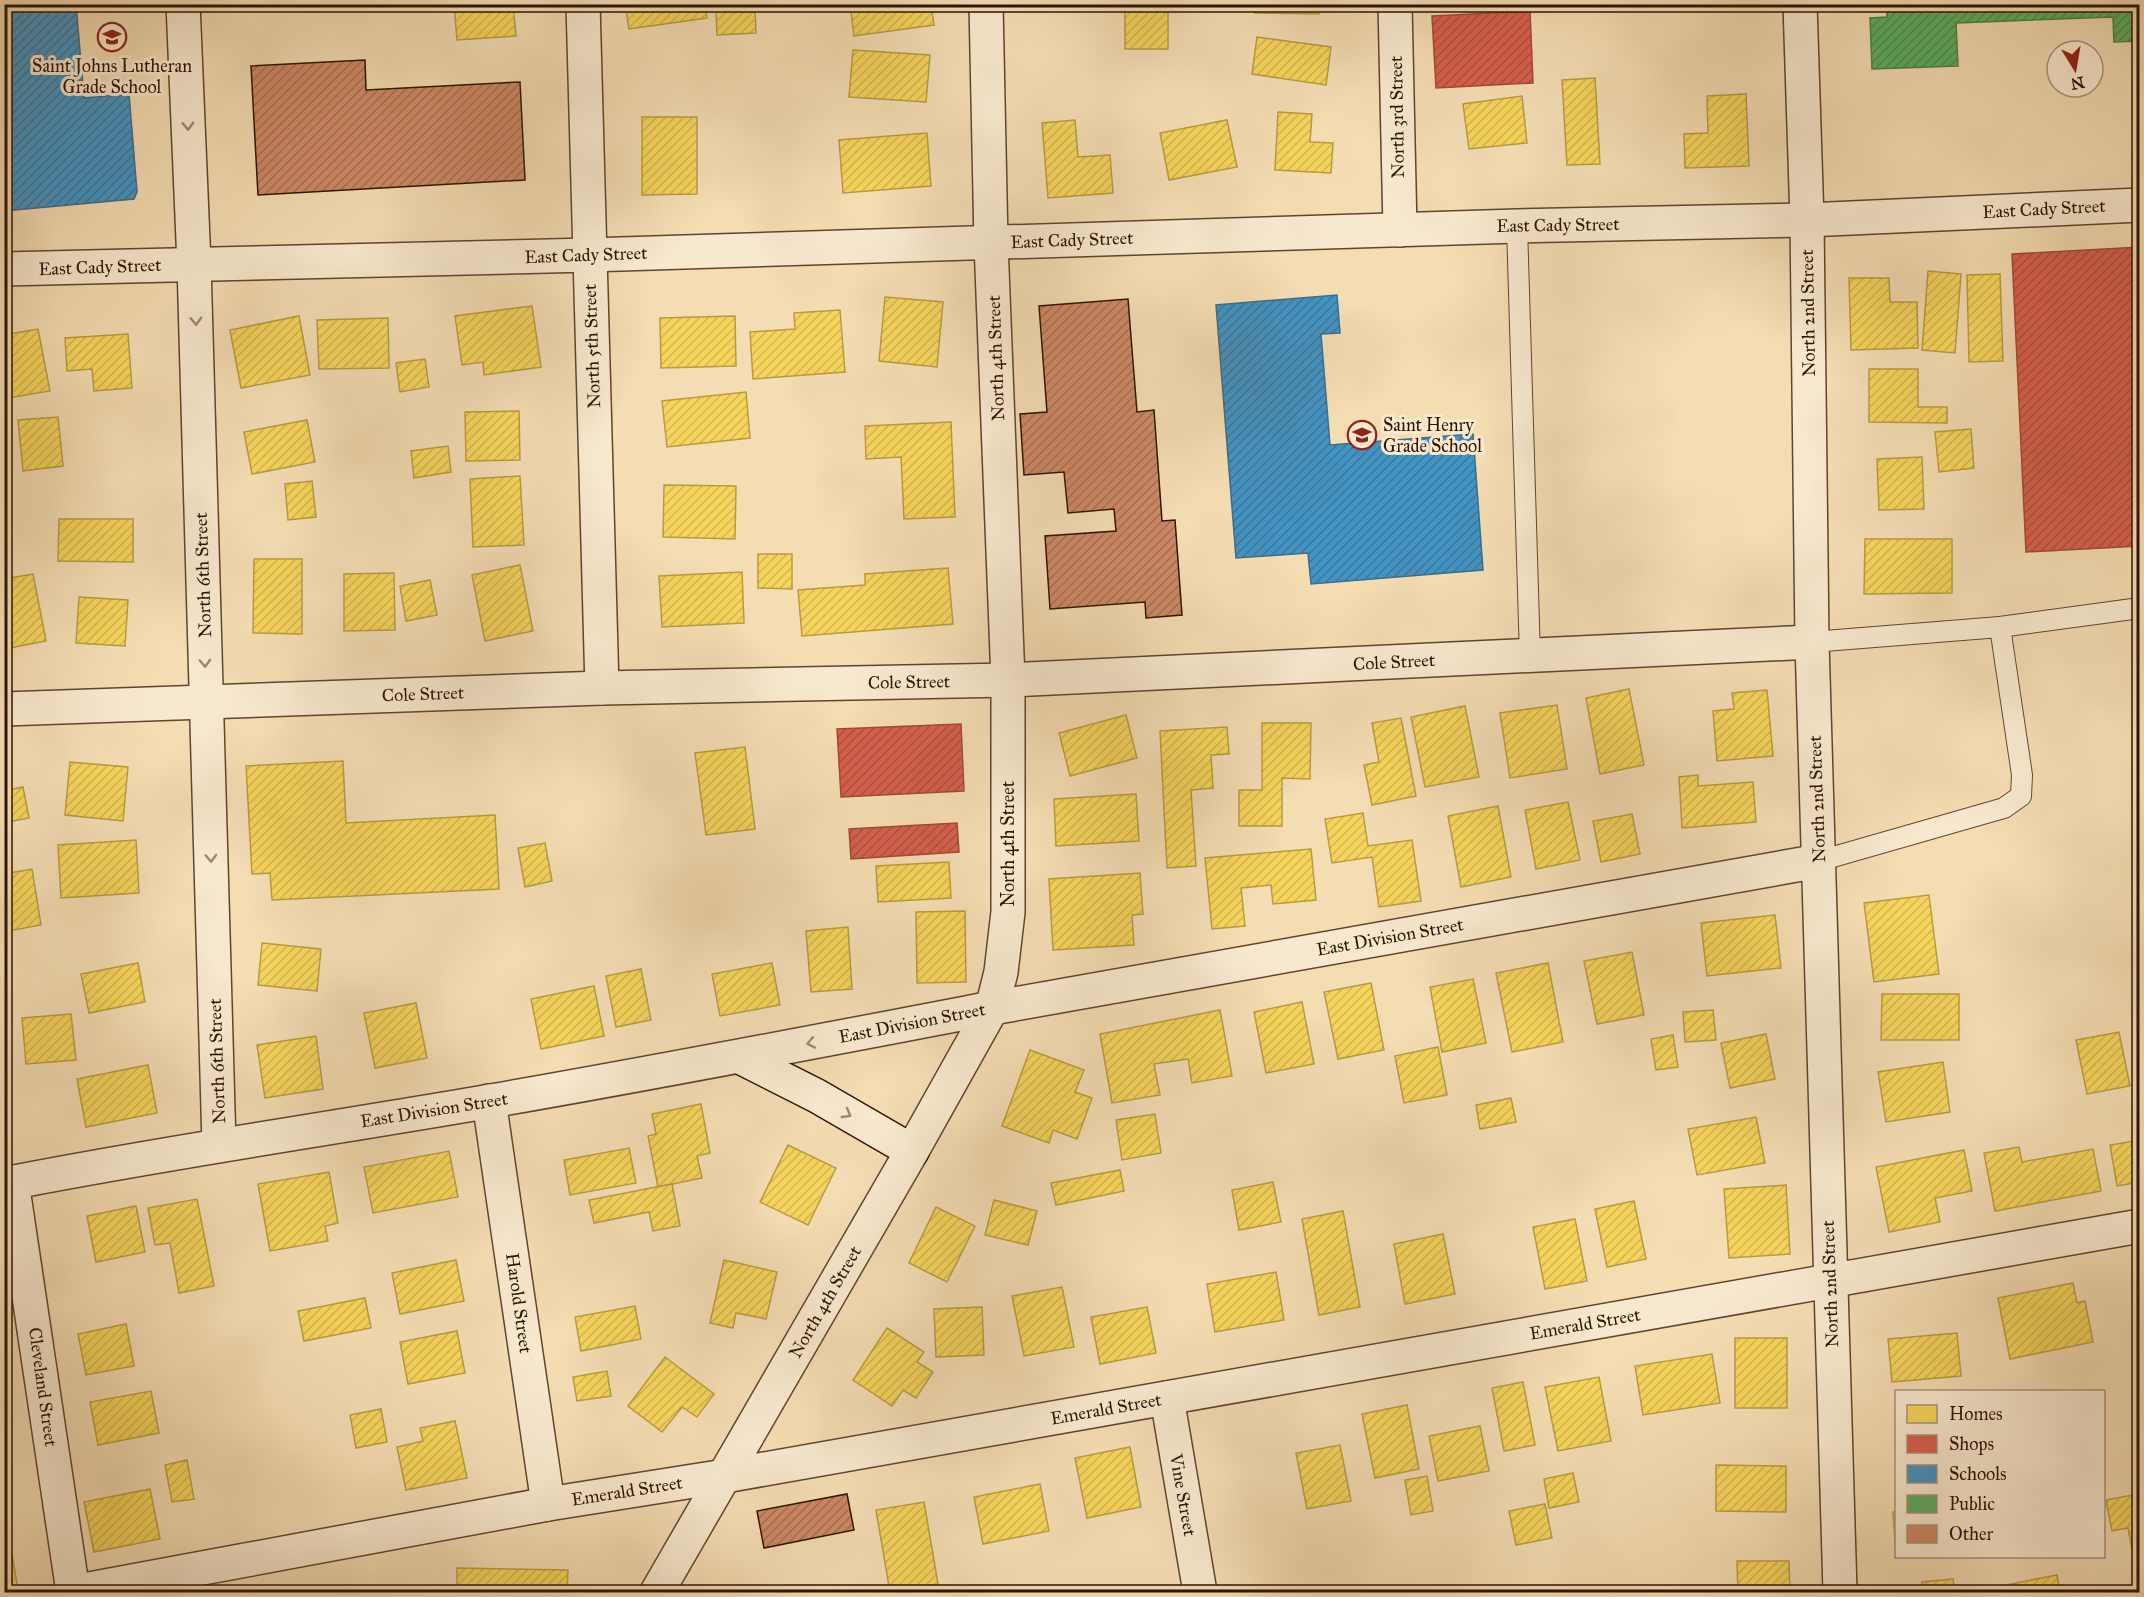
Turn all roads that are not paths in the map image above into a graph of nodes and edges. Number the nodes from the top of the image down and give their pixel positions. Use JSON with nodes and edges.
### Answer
{"nodes":[{"id":1,"x":183,"y":4,"type":"edge"},
{"id":2,"x":583,"y":4,"type":"edge"},
{"id":3,"x":986,"y":4,"type":"edge"},
{"id":4,"x":1395,"y":4,"type":"edge"},
{"id":5,"x":1800,"y":4,"type":"edge"},
{"id":6,"x":2139,"y":205,"type":"edge"},
{"id":7,"x":1807,"y":220,"type":"junction"},
{"id":8,"x":1517,"y":226,"type":"junction"},
{"id":9,"x":1400,"y":230,"type":"junction"},
{"id":10,"x":991,"y":243,"type":"junction"},
{"id":11,"x":589,"y":255,"type":"junction"},
{"id":12,"x":194,"y":264,"type":"junction"},
{"id":13,"x":4,"y":269,"type":"edge"},
{"id":14,"x":2139,"y":608,"type":"edge"},
{"id":15,"x":2000,"y":627,"type":"junction"},
{"id":16,"x":1812,"y":642,"type":"junction"},
{"id":17,"x":1530,"y":657,"type":"junction"},
{"id":18,"x":1008,"y":680,"type":"junction"},
{"id":19,"x":602,"y":688,"type":"junction"},
{"id":20,"x":207,"y":701,"type":"junction"},
{"id":21,"x":4,"y":709,"type":"edge"},
{"id":22,"x":1819,"y":861,"type":"junction"},
{"id":23,"x":992,"y":1008,"type":"junction"},
{"id":24,"x":740,"y":1057,"type":"junction"},
{"id":25,"x":489,"y":1101,"type":"junction"},
{"id":26,"x":219,"y":1145,"type":"junction"},
{"id":27,"x":912,"y":1151,"type":"junction"},
{"id":28,"x":8,"y":1183,"type":"edge"},
{"id":29,"x":2139,"y":1226,"type":"edge"},
{"id":30,"x":1829,"y":1281,"type":"junction"},
{"id":31,"x":1167,"y":1398,"type":"junction"},
{"id":32,"x":725,"y":1476,"type":"junction"},
{"id":33,"x":548,"y":1504,"type":"junction"},
{"id":34,"x":73,"y":1592,"type":"edge"},
{"id":35,"x":657,"y":1593,"type":"edge"},
{"id":36,"x":1200,"y":1593,"type":"edge"},
{"id":37,"x":1839,"y":1593,"type":"edge"}],
"edges":[{"from":1,"to":12,"type":"street","name":"North 6th Street","one_way":true},
{"from":2,"to":11,"type":"street","name":"North 5th Street"},
{"from":3,"to":10,"type":"street","name":"North 4th Street"},
{"from":4,"to":9,"type":"street","name":"North 3rd Street"},
{"from":5,"to":7,"type":"street","name":"North 2nd Street"},
{"from":6,"to":7,"type":"street","name":"East Cady Street"},
{"from":7,"to":8,"type":"street","name":"East Cady Street"},
{"from":7,"to":16,"type":"street","name":"North 2nd Street"},
{"from":8,"to":9,"type":"street","name":"East Cady Street"},
{"from":8,"to":17,"type":"lane"},
{"from":9,"to":10,"type":"street","name":"East Cady Street"},
{"from":10,"to":11,"type":"street","name":"East Cady Street"},
{"from":10,"to":18,"type":"street","name":"North 4th Street"},
{"from":11,"to":12,"type":"street","name":"East Cady Street"},
{"from":11,"to":19,"type":"street","name":"North 5th Street"},
{"from":12,"to":13,"type":"street","name":"East Cady Street"},
{"from":12,"to":20,"type":"street","name":"North 6th Street","one_way":true},
{"from":14,"to":15,"type":"lane"},
{"from":15,"to":16,"type":"lane"},
{"from":15,"to":22,"type":"lane"},
{"from":16,"to":17,"type":"street","name":"Cole Street"},
{"from":16,"to":22,"type":"street","name":"North 2nd Street"},
{"from":17,"to":18,"type":"street","name":"Cole Street"},
{"from":18,"to":19,"type":"street","name":"Cole Street"},
{"from":18,"to":23,"type":"street","name":"North 4th Street"},
{"from":19,"to":20,"type":"street","name":"Cole Street"},
{"from":20,"to":21,"type":"street","name":"Cole Street"},
{"from":20,"to":26,"type":"street","name":"North 6th Street","one_way":true},
{"from":22,"to":23,"type":"street","name":"East Division Street"},
{"from":22,"to":30,"type":"street","name":"North 2nd Street"},
{"from":23,"to":24,"type":"street","name":"East Division Street","one_way":true},
{"from":23,"to":27,"type":"street","name":"North 4th Street"},
{"from":24,"to":25,"type":"street","name":"East Division Street"},
{"from":24,"to":27,"type":"street","one_way":true},
{"from":25,"to":26,"type":"street","name":"East Division Street"},
{"from":25,"to":33,"type":"street","name":"Harold Street"},
{"from":26,"to":28,"type":"street","name":"East Division Street"},
{"from":27,"to":32,"type":"street","name":"North 4th Street"},
{"from":28,"to":34,"type":"street","name":"Cleveland Street"},
{"from":29,"to":30,"type":"street","name":"Emerald Street"},
{"from":30,"to":31,"type":"street","name":"Emerald Street"},
{"from":30,"to":37,"type":"street","name":"North 2nd Street"},
{"from":31,"to":32,"type":"street","name":"Emerald Street"},
{"from":31,"to":36,"type":"street","name":"Vine Street"},
{"from":32,"to":33,"type":"street","name":"Emerald Street"},
{"from":32,"to":35,"type":"street","name":"North 4th Street"},
{"from":33,"to":34,"type":"street","name":"Emerald Street"}]}
